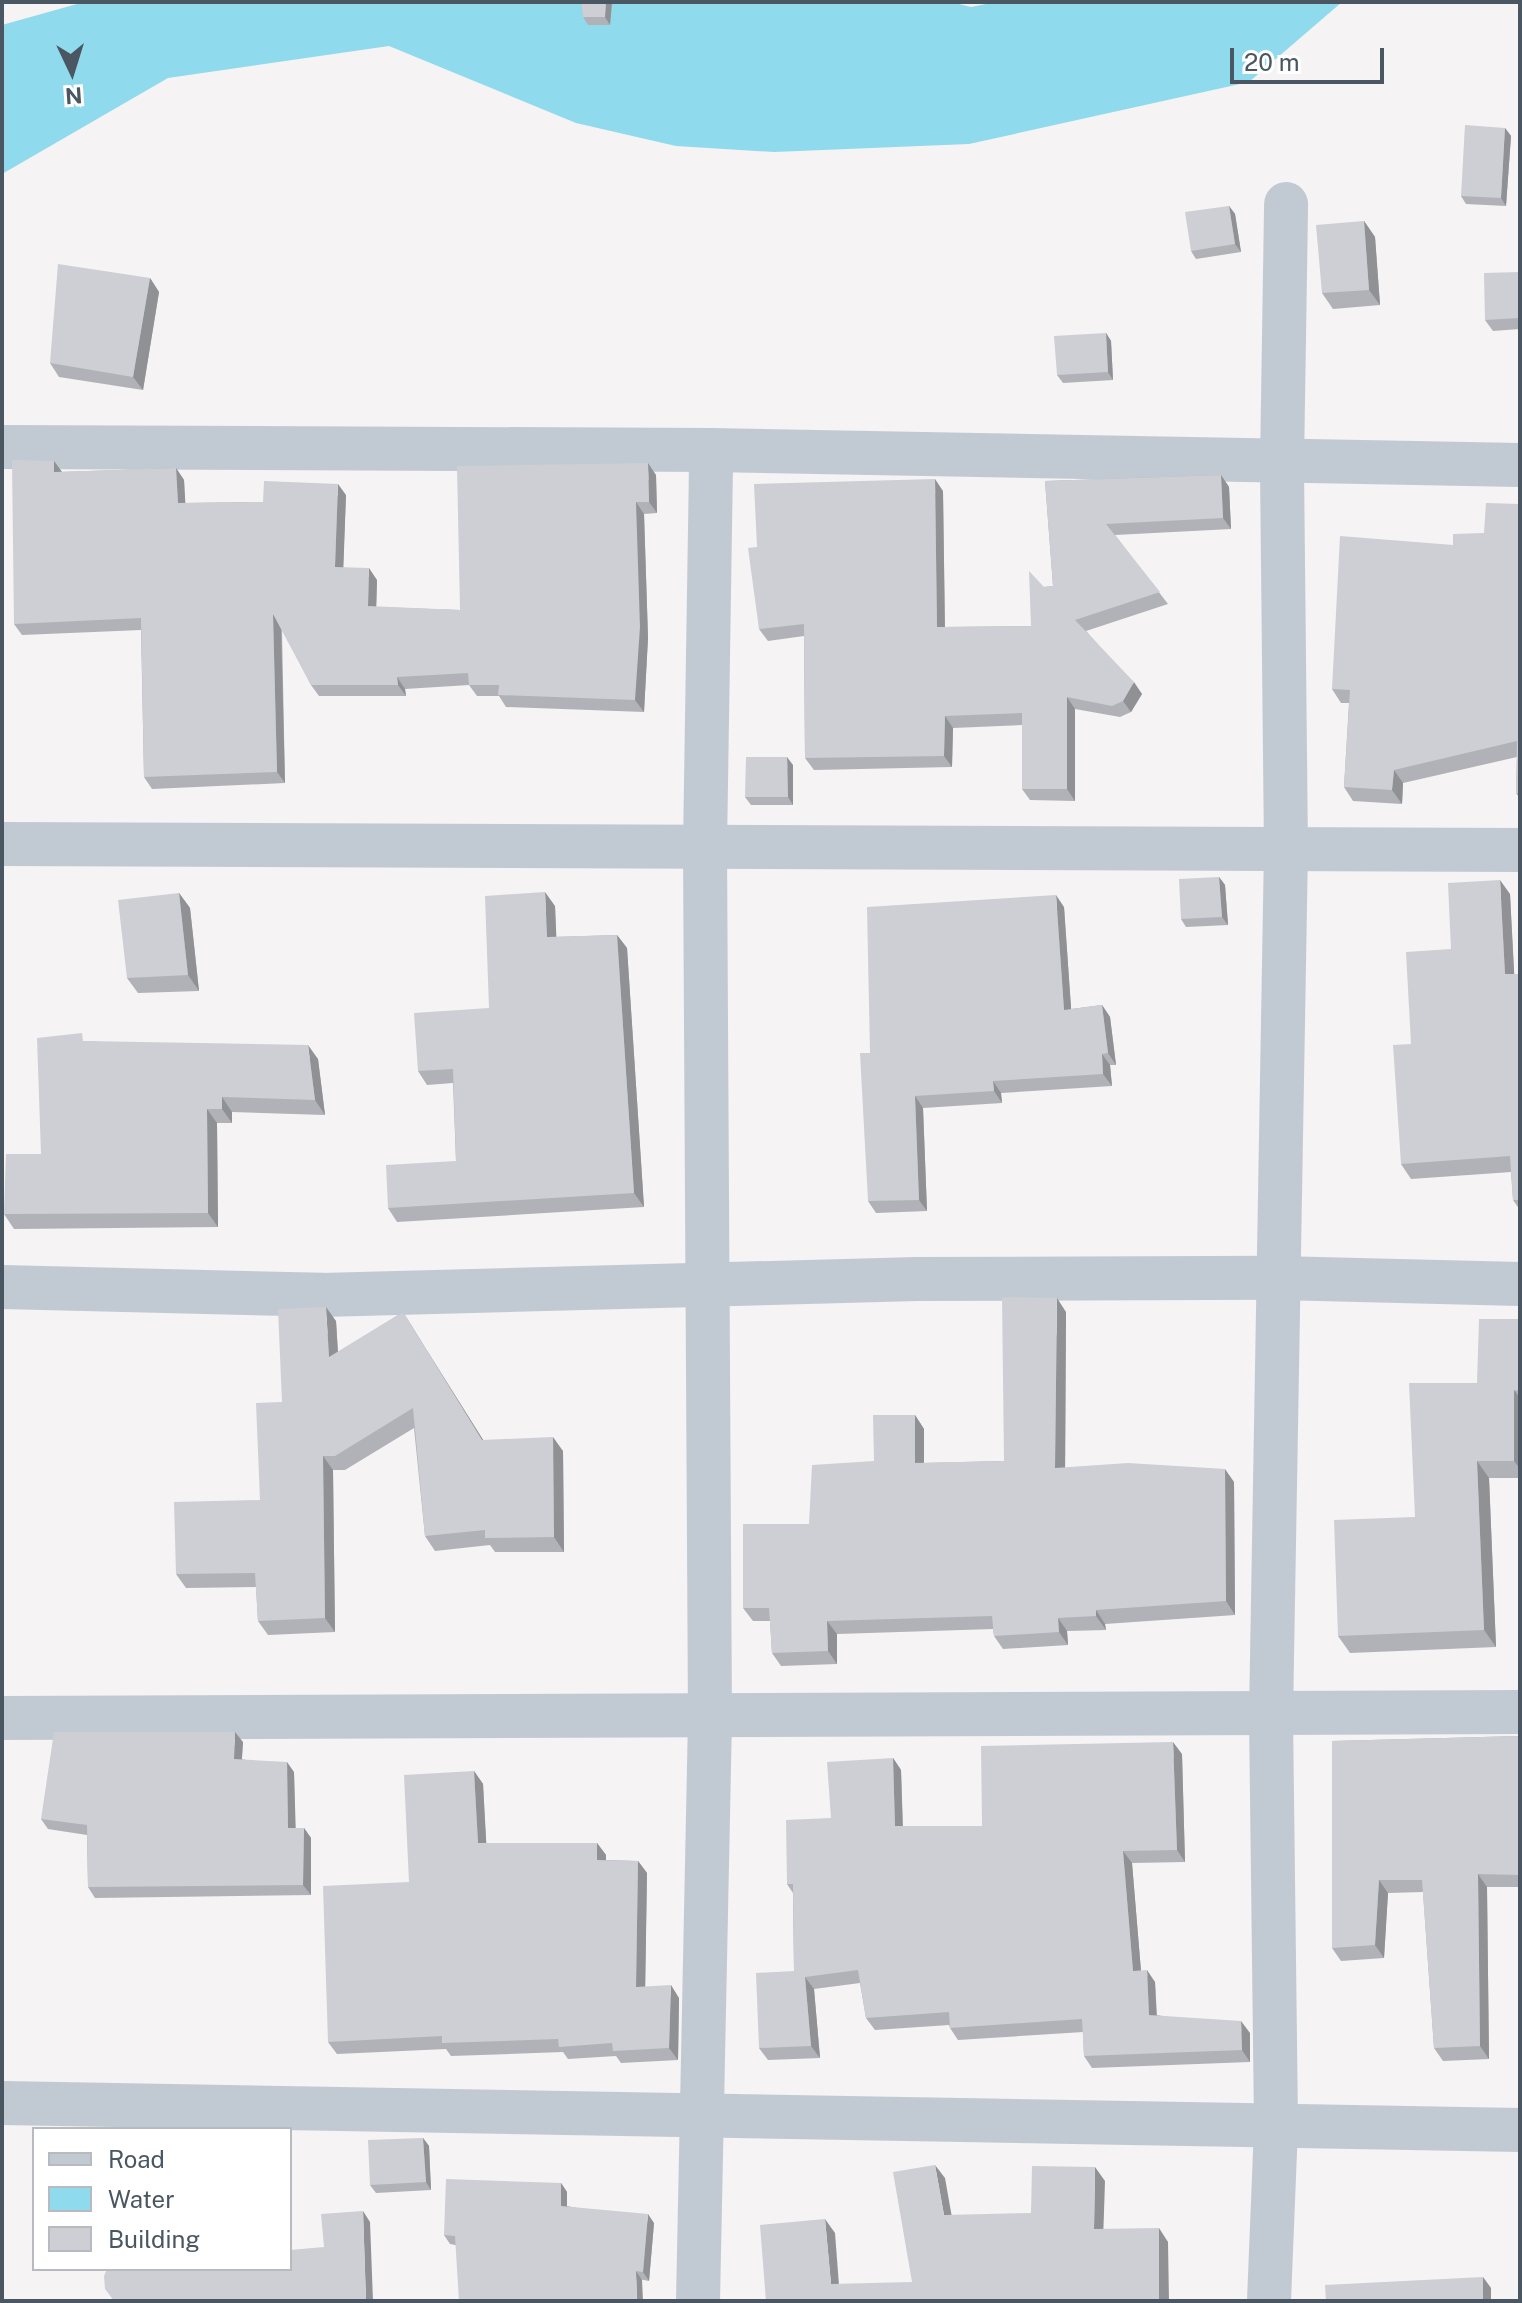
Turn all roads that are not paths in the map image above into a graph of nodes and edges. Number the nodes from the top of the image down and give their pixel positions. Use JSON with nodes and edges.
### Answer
{"nodes":[{"id":1,"x":1286,"y":204,"type":"dead end"},
{"id":2,"x":2,"y":447,"type":"edge"},
{"id":3,"x":711,"y":450,"type":"junction"},
{"id":4,"x":1282,"y":464,"type":"junction"},
{"id":5,"x":1520,"y":465,"type":"edge"},
{"id":6,"x":2,"y":844,"type":"edge"},
{"id":7,"x":705,"y":847,"type":"junction"},
{"id":8,"x":1286,"y":850,"type":"junction"},
{"id":9,"x":1520,"y":850,"type":"edge"},
{"id":10,"x":1278,"y":1278,"type":"junction"},
{"id":11,"x":1520,"y":1284,"type":"edge"},
{"id":12,"x":707,"y":1285,"type":"junction"},
{"id":13,"x":2,"y":1287,"type":"edge"},
{"id":14,"x":1520,"y":1712,"type":"edge"},
{"id":15,"x":1271,"y":1716,"type":"junction"},
{"id":16,"x":710,"y":1717,"type":"junction"},
{"id":17,"x":2,"y":1718,"type":"edge"},
{"id":18,"x":2,"y":2103,"type":"edge"},
{"id":19,"x":703,"y":2117,"type":"junction"},
{"id":20,"x":1276,"y":2124,"type":"junction"},
{"id":21,"x":1520,"y":2130,"type":"edge"},
{"id":22,"x":698,"y":2301,"type":"edge"},
{"id":23,"x":1269,"y":2301,"type":"edge"}],
"edges":[{"from":1,"to":4,"type":"street"},
{"from":2,"to":3,"type":"street"},
{"from":3,"to":4,"type":"street"},
{"from":3,"to":7,"type":"street"},
{"from":4,"to":5,"type":"street"},
{"from":4,"to":8,"type":"street"},
{"from":6,"to":7,"type":"street"},
{"from":7,"to":8,"type":"street"},
{"from":7,"to":12,"type":"street"},
{"from":8,"to":9,"type":"street"},
{"from":8,"to":10,"type":"street"},
{"from":10,"to":11,"type":"street"},
{"from":10,"to":12,"type":"street"},
{"from":10,"to":15,"type":"street"},
{"from":12,"to":13,"type":"street"},
{"from":12,"to":16,"type":"street"},
{"from":14,"to":15,"type":"street"},
{"from":15,"to":16,"type":"street"},
{"from":15,"to":20,"type":"street"},
{"from":16,"to":17,"type":"street"},
{"from":16,"to":19,"type":"street"},
{"from":18,"to":19,"type":"street"},
{"from":19,"to":20,"type":"street"},
{"from":19,"to":22,"type":"street"},
{"from":20,"to":21,"type":"street"},
{"from":20,"to":23,"type":"street"}]}
